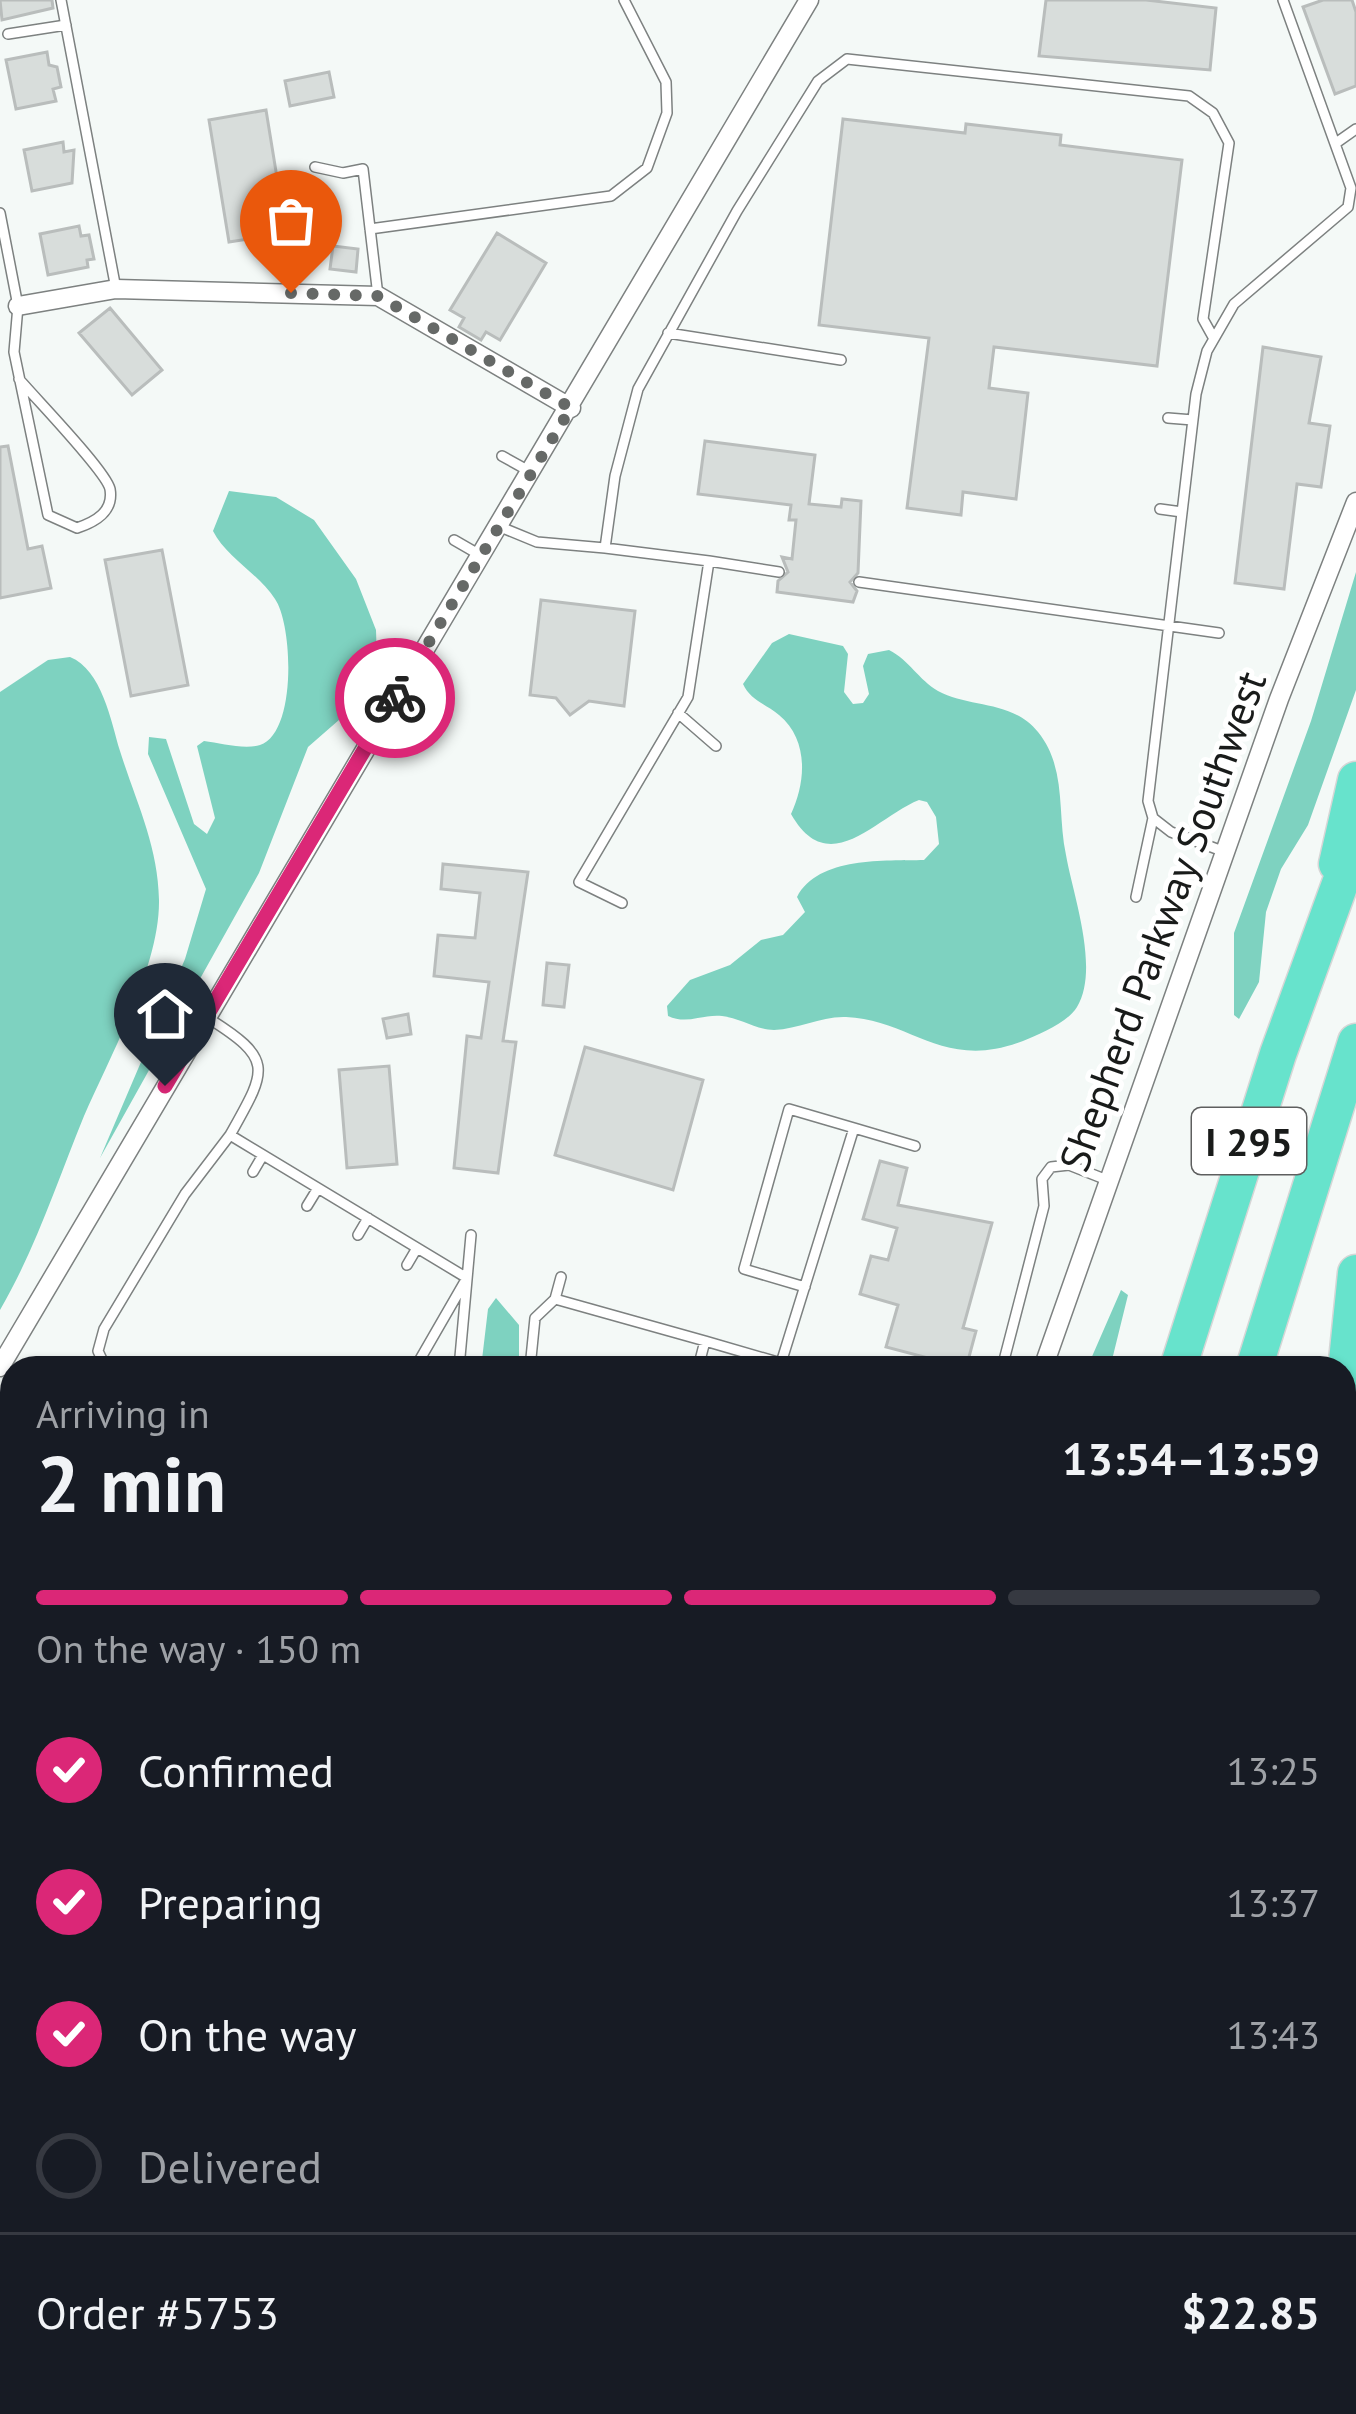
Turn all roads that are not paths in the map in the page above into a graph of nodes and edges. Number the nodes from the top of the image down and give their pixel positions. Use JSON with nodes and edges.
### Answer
{"nodes":[{"id":1,"x":61,"y":0,"type":"edge"},
{"id":2,"x":624,"y":0,"type":"edge"},
{"id":3,"x":809,"y":0,"type":"edge"},
{"id":4,"x":1288,"y":2,"type":"edge"},
{"id":5,"x":66,"y":25,"type":"junction"},
{"id":6,"x":8,"y":34,"type":"dead end"},
{"id":7,"x":1356,"y":129,"type":"edge"},
{"id":8,"x":1336,"y":143,"type":"junction"},
{"id":9,"x":315,"y":167,"type":"dead end"},
{"id":10,"x":1353,"y":197,"type":"edge"},
{"id":11,"x":0,"y":213,"type":"edge"},
{"id":12,"x":370,"y":229,"type":"junction"},
{"id":13,"x":116,"y":289,"type":"junction"},
{"id":14,"x":378,"y":296,"type":"junction"},
{"id":15,"x":18,"y":306,"type":"junction"},
{"id":16,"x":668,"y":333,"type":"junction"},
{"id":17,"x":1213,"y":337,"type":"junction"},
{"id":18,"x":841,"y":360,"type":"dead end"},
{"id":19,"x":19,"y":379,"type":"junction"},
{"id":20,"x":571,"y":408,"type":"junction"},
{"id":21,"x":1168,"y":418,"type":"dead end"},
{"id":22,"x":1193,"y":420,"type":"junction"},
{"id":23,"x":502,"y":456,"type":"dead end"},
{"id":24,"x":531,"y":472,"type":"junction"},
{"id":25,"x":128,"y":488,"type":"dead end"},
{"id":26,"x":110,"y":491,"type":"junction"},
{"id":27,"x":1356,"y":502,"type":"edge"},
{"id":28,"x":1160,"y":508,"type":"dead end"},
{"id":29,"x":1181,"y":512,"type":"junction"},
{"id":30,"x":497,"y":525,"type":"junction"},
{"id":31,"x":454,"y":540,"type":"dead end"},
{"id":32,"x":605,"y":548,"type":"junction"},
{"id":33,"x":479,"y":555,"type":"junction"},
{"id":34,"x":709,"y":561,"type":"junction"},
{"id":35,"x":779,"y":572,"type":"dead end"},
{"id":36,"x":859,"y":582,"type":"dead end"},
{"id":37,"x":1168,"y":626,"type":"junction"},
{"id":38,"x":1219,"y":633,"type":"dead end"},
{"id":39,"x":678,"y":712,"type":"junction"},
{"id":40,"x":716,"y":746,"type":"dead end"},
{"id":41,"x":1356,"y":780,"type":"edge"},
{"id":42,"x":1153,"y":818,"type":"junction"},
{"id":43,"x":1356,"y":840,"type":"edge"},
{"id":44,"x":1225,"y":852,"type":"junction"},
{"id":45,"x":1136,"y":897,"type":"dead end"},
{"id":46,"x":622,"y":903,"type":"dead end"},
{"id":47,"x":1327,"y":917,"type":"junction"},
{"id":48,"x":206,"y":1017,"type":"junction"},
{"id":49,"x":1356,"y":1042,"type":"edge"},
{"id":50,"x":854,"y":1127,"type":"junction"},
{"id":51,"x":230,"y":1135,"type":"junction"},
{"id":52,"x":916,"y":1146,"type":"dead end"},
{"id":53,"x":263,"y":1155,"type":"junction"},
{"id":54,"x":253,"y":1172,"type":"dead end"},
{"id":55,"x":1026,"y":1175,"type":"dead end"},
{"id":56,"x":1042,"y":1179,"type":"junction"},
{"id":57,"x":1107,"y":1180,"type":"junction"},
{"id":58,"x":317,"y":1188,"type":"junction"},
{"id":59,"x":307,"y":1206,"type":"dead end"},
{"id":60,"x":368,"y":1218,"type":"junction"},
{"id":61,"x":358,"y":1234,"type":"dead end"},
{"id":62,"x":471,"y":1235,"type":"dead end"},
{"id":63,"x":417,"y":1248,"type":"junction"},
{"id":64,"x":407,"y":1265,"type":"dead end"},
{"id":65,"x":1356,"y":1274,"type":"edge"},
{"id":66,"x":561,"y":1277,"type":"dead end"},
{"id":67,"x":466,"y":1278,"type":"junction"},
{"id":68,"x":805,"y":1287,"type":"junction"},
{"id":69,"x":613,"y":1297,"type":"dead end"},
{"id":70,"x":555,"y":1299,"type":"junction"},
{"id":71,"x":608,"y":1313,"type":"junction"},
{"id":72,"x":705,"y":1341,"type":"junction"},
{"id":73,"x":6,"y":1356,"type":"edge"},
{"id":74,"x":100,"y":1356,"type":"edge"},
{"id":75,"x":422,"y":1356,"type":"edge"},
{"id":76,"x":460,"y":1356,"type":"edge"},
{"id":77,"x":531,"y":1356,"type":"edge"},
{"id":78,"x":701,"y":1356,"type":"edge"},
{"id":79,"x":757,"y":1356,"type":"edge"},
{"id":80,"x":783,"y":1356,"type":"edge"},
{"id":81,"x":1005,"y":1356,"type":"edge"},
{"id":82,"x":1047,"y":1356,"type":"edge"},
{"id":83,"x":1182,"y":1356,"type":"edge"},
{"id":84,"x":1258,"y":1356,"type":"edge"},
{"id":85,"x":1348,"y":1356,"type":"edge"}],
"edges":[{"from":1,"to":5,"type":"lane"},
{"from":2,"to":12,"type":"lane"},
{"from":3,"to":20,"type":"street"},
{"from":4,"to":8,"type":"lane"},
{"from":5,"to":6,"type":"lane"},
{"from":5,"to":13,"type":"lane"},
{"from":7,"to":8,"type":"lane"},
{"from":8,"to":10,"type":"lane"},
{"from":9,"to":12,"type":"lane"},
{"from":10,"to":17,"type":"lane"},
{"from":11,"to":15,"type":"lane"},
{"from":12,"to":14,"type":"lane"},
{"from":13,"to":14,"type":"street"},
{"from":13,"to":15,"type":"street"},
{"from":14,"to":20,"type":"street"},
{"from":15,"to":19,"type":"lane"},
{"from":16,"to":17,"type":"lane"},
{"from":16,"to":18,"type":"lane"},
{"from":16,"to":32,"type":"lane"},
{"from":17,"to":22,"type":"lane"},
{"from":19,"to":26,"type":"lane"},
{"from":19,"to":26,"type":"lane"},
{"from":20,"to":24,"type":"street"},
{"from":21,"to":22,"type":"lane"},
{"from":22,"to":29,"type":"lane"},
{"from":23,"to":24,"type":"lane"},
{"from":24,"to":30,"type":"street"},
{"from":25,"to":26,"type":"lane"},
{"from":27,"to":44,"type":"street","name":"Shepherd Parkway Southwest"},
{"from":28,"to":29,"type":"lane"},
{"from":29,"to":37,"type":"lane"},
{"from":30,"to":32,"type":"lane"},
{"from":30,"to":33,"type":"street"},
{"from":31,"to":33,"type":"lane"},
{"from":32,"to":34,"type":"lane"},
{"from":33,"to":48,"type":"street"},
{"from":34,"to":35,"type":"lane"},
{"from":34,"to":39,"type":"lane"},
{"from":36,"to":37,"type":"lane"},
{"from":37,"to":38,"type":"lane"},
{"from":37,"to":42,"type":"lane"},
{"from":39,"to":40,"type":"lane"},
{"from":39,"to":46,"type":"lane"},
{"from":41,"to":47,"type":"highway"},
{"from":42,"to":44,"type":"lane"},
{"from":42,"to":45,"type":"lane"},
{"from":43,"to":47,"type":"highway","number":"I 295"},
{"from":44,"to":57,"type":"street","name":"Shepherd Parkway Southwest"},
{"from":47,"to":83,"type":"highway","number":"I 295"},
{"from":48,"to":51,"type":"lane"},
{"from":48,"to":73,"type":"street"},
{"from":49,"to":84,"type":"highway","number":"I 295"},
{"from":50,"to":52,"type":"lane"},
{"from":50,"to":68,"type":"lane"},
{"from":50,"to":68,"type":"lane"},
{"from":51,"to":53,"type":"lane"},
{"from":51,"to":74,"type":"lane"},
{"from":53,"to":54,"type":"lane"},
{"from":53,"to":58,"type":"lane"},
{"from":55,"to":56,"type":"lane"},
{"from":56,"to":57,"type":"lane"},
{"from":56,"to":81,"type":"lane"},
{"from":57,"to":82,"type":"street","name":"Shepherd Parkway Southwest"},
{"from":58,"to":59,"type":"lane"},
{"from":58,"to":60,"type":"lane"},
{"from":60,"to":61,"type":"lane"},
{"from":60,"to":63,"type":"lane"},
{"from":62,"to":67,"type":"lane"},
{"from":63,"to":64,"type":"lane"},
{"from":63,"to":67,"type":"lane"},
{"from":65,"to":85,"type":"highway"},
{"from":66,"to":70,"type":"lane"},
{"from":67,"to":75,"type":"lane"},
{"from":67,"to":76,"type":"lane"},
{"from":68,"to":80,"type":"lane"},
{"from":69,"to":71,"type":"lane"},
{"from":70,"to":71,"type":"lane"},
{"from":70,"to":77,"type":"lane"},
{"from":71,"to":72,"type":"lane"},
{"from":72,"to":78,"type":"lane"},
{"from":72,"to":79,"type":"lane"}]}
